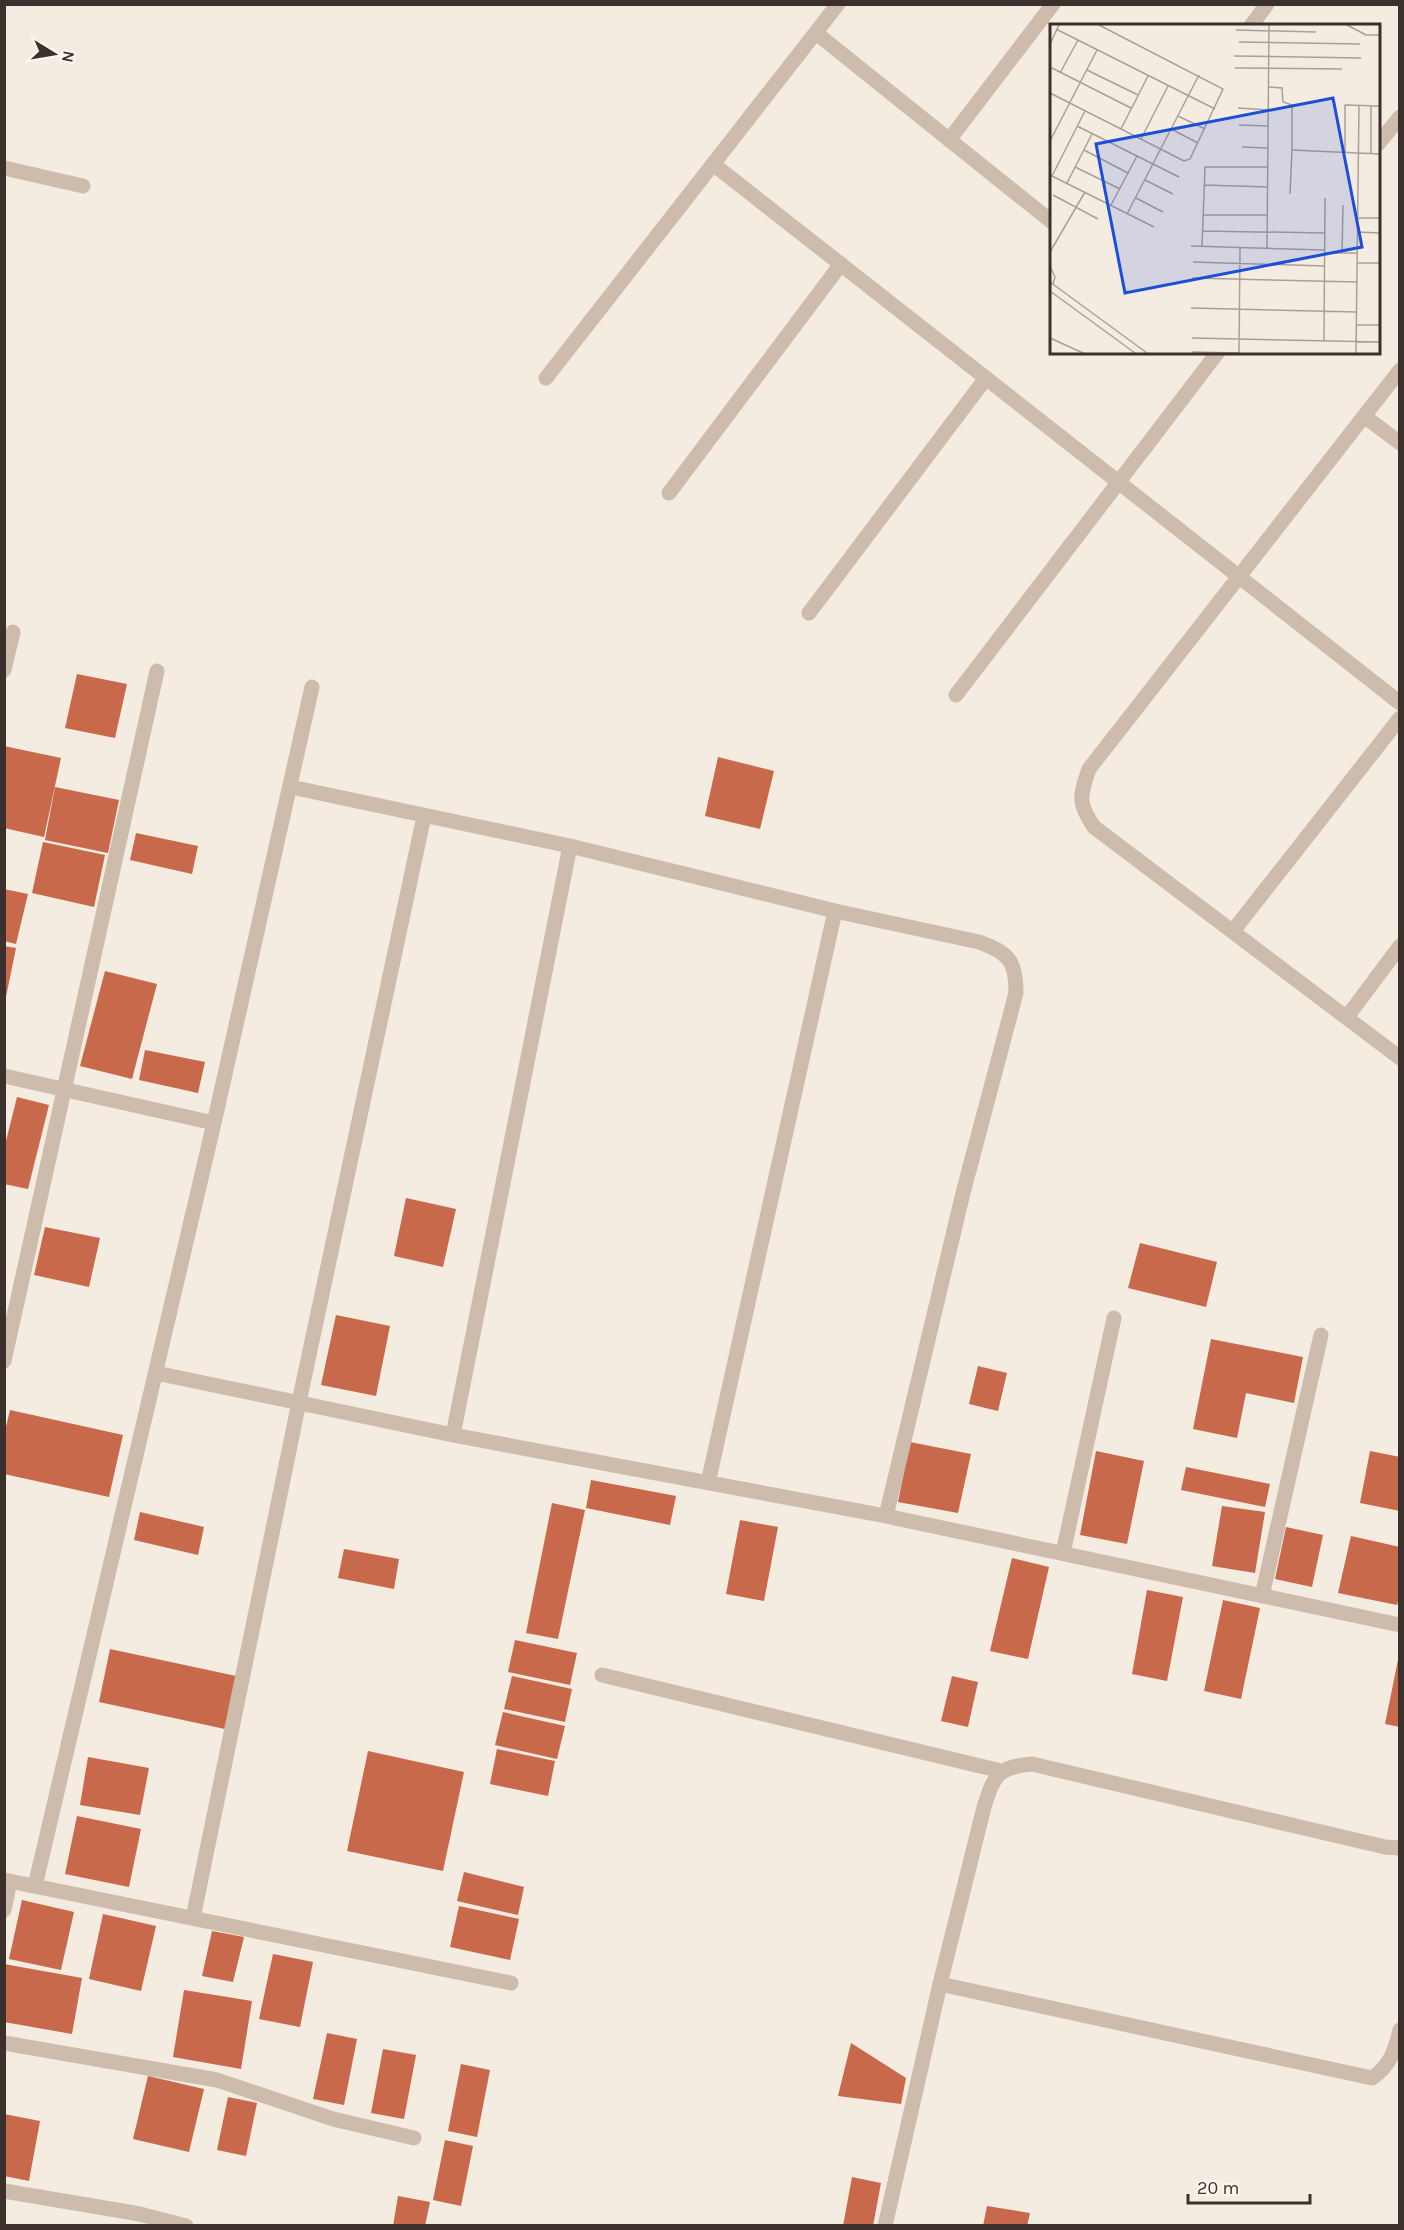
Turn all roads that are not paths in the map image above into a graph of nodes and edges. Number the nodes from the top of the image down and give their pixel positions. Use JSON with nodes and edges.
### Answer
{"nodes":[{"id":1,"x":838,"y":4,"type":"edge"},
{"id":2,"x":1053,"y":4,"type":"edge"},
{"id":3,"x":1267,"y":4,"type":"edge"},
{"id":4,"x":1252,"y":24,"type":"edge"},
{"id":5,"x":816,"y":33,"type":"junction"},
{"id":6,"x":1400,"y":117,"type":"edge"},
{"id":7,"x":949,"y":141,"type":"junction"},
{"id":8,"x":1380,"y":142,"type":"edge"},
{"id":9,"x":713,"y":164,"type":"junction"},
{"id":10,"x":4,"y":168,"type":"edge"},
{"id":11,"x":83,"y":186,"type":"dead end"},
{"id":12,"x":1050,"y":220,"type":"edge"},
{"id":13,"x":841,"y":264,"type":"junction"},
{"id":14,"x":1215,"y":354,"type":"edge"},
{"id":15,"x":1400,"y":370,"type":"edge"},
{"id":16,"x":546,"y":378,"type":"dead end"},
{"id":17,"x":986,"y":378,"type":"junction"},
{"id":18,"x":1364,"y":416,"type":"junction"},
{"id":19,"x":1400,"y":443,"type":"edge"},
{"id":20,"x":1119,"y":482,"type":"junction"},
{"id":21,"x":669,"y":493,"type":"dead end"},
{"id":22,"x":1239,"y":577,"type":"junction"},
{"id":23,"x":809,"y":613,"type":"dead end"},
{"id":24,"x":13,"y":632,"type":"dead end"},
{"id":25,"x":4,"y":670,"type":"edge"},
{"id":26,"x":157,"y":671,"type":"dead end"},
{"id":27,"x":312,"y":687,"type":"dead end"},
{"id":28,"x":956,"y":695,"type":"dead end"},
{"id":29,"x":1400,"y":703,"type":"edge"},
{"id":30,"x":1400,"y":718,"type":"edge"},
{"id":31,"x":291,"y":787,"type":"junction"},
{"id":32,"x":424,"y":816,"type":"junction"},
{"id":33,"x":570,"y":846,"type":"junction"},
{"id":34,"x":835,"y":911,"type":"junction"},
{"id":35,"x":1233,"y":932,"type":"junction"},
{"id":36,"x":1400,"y":946,"type":"edge"},
{"id":37,"x":1347,"y":1017,"type":"junction"},
{"id":38,"x":1400,"y":1058,"type":"edge"},
{"id":39,"x":4,"y":1076,"type":"edge"},
{"id":40,"x":66,"y":1090,"type":"junction"},
{"id":41,"x":214,"y":1123,"type":"junction"},
{"id":42,"x":1114,"y":1318,"type":"dead end"},
{"id":43,"x":1321,"y":1335,"type":"dead end"},
{"id":44,"x":4,"y":1361,"type":"edge"},
{"id":45,"x":156,"y":1372,"type":"junction"},
{"id":46,"x":299,"y":1402,"type":"junction"},
{"id":47,"x":453,"y":1435,"type":"junction"},
{"id":48,"x":708,"y":1483,"type":"junction"},
{"id":49,"x":886,"y":1516,"type":"junction"},
{"id":50,"x":1063,"y":1553,"type":"junction"},
{"id":51,"x":1262,"y":1596,"type":"junction"},
{"id":52,"x":1400,"y":1625,"type":"edge"},
{"id":53,"x":602,"y":1675,"type":"dead end"},
{"id":54,"x":1000,"y":1772,"type":"junction"},
{"id":55,"x":1400,"y":1848,"type":"edge"},
{"id":56,"x":7,"y":1880,"type":"edge"},
{"id":57,"x":35,"y":1886,"type":"junction"},
{"id":58,"x":4,"y":1910,"type":"edge"},
{"id":59,"x":194,"y":1918,"type":"junction"},
{"id":60,"x":511,"y":1983,"type":"dead end"},
{"id":61,"x":940,"y":1984,"type":"junction"},
{"id":62,"x":1400,"y":2030,"type":"edge"},
{"id":63,"x":4,"y":2043,"type":"edge"},
{"id":64,"x":414,"y":2138,"type":"dead end"},
{"id":65,"x":4,"y":2191,"type":"edge"},
{"id":66,"x":139,"y":2220,"type":"edge"},
{"id":67,"x":186,"y":2226,"type":"edge"},
{"id":68,"x":885,"y":2226,"type":"edge"}],
"edges":[{"from":1,"to":5,"type":"street"},
{"from":2,"to":7,"type":"street"},
{"from":3,"to":4,"type":"street"},
{"from":5,"to":7,"type":"street"},
{"from":5,"to":9,"type":"street"},
{"from":6,"to":8,"type":"street"},
{"from":7,"to":12,"type":"street"},
{"from":9,"to":13,"type":"street"},
{"from":9,"to":16,"type":"street"},
{"from":10,"to":11,"type":"street"},
{"from":13,"to":17,"type":"street"},
{"from":13,"to":21,"type":"street"},
{"from":14,"to":20,"type":"street"},
{"from":15,"to":18,"type":"street"},
{"from":17,"to":20,"type":"street"},
{"from":17,"to":23,"type":"street"},
{"from":18,"to":19,"type":"street"},
{"from":18,"to":22,"type":"street"},
{"from":20,"to":22,"type":"street"},
{"from":20,"to":28,"type":"street"},
{"from":22,"to":29,"type":"street"},
{"from":22,"to":35,"type":"street"},
{"from":24,"to":25,"type":"street"},
{"from":26,"to":40,"type":"street"},
{"from":27,"to":31,"type":"street"},
{"from":30,"to":35,"type":"street"},
{"from":31,"to":32,"type":"street"},
{"from":31,"to":41,"type":"street"},
{"from":32,"to":33,"type":"street"},
{"from":32,"to":46,"type":"street"},
{"from":33,"to":34,"type":"street"},
{"from":33,"to":47,"type":"street"},
{"from":34,"to":48,"type":"street"},
{"from":34,"to":49,"type":"street"},
{"from":35,"to":37,"type":"street"},
{"from":36,"to":37,"type":"street"},
{"from":37,"to":38,"type":"street"},
{"from":39,"to":40,"type":"street"},
{"from":40,"to":41,"type":"street"},
{"from":40,"to":44,"type":"street"},
{"from":41,"to":45,"type":"street"},
{"from":42,"to":50,"type":"street"},
{"from":43,"to":51,"type":"street"},
{"from":45,"to":46,"type":"street"},
{"from":45,"to":57,"type":"street"},
{"from":46,"to":47,"type":"street"},
{"from":46,"to":59,"type":"street"},
{"from":47,"to":48,"type":"street"},
{"from":48,"to":49,"type":"street"},
{"from":49,"to":50,"type":"street"},
{"from":50,"to":51,"type":"street"},
{"from":51,"to":52,"type":"street"},
{"from":53,"to":54,"type":"street"},
{"from":54,"to":55,"type":"street"},
{"from":54,"to":61,"type":"street"},
{"from":56,"to":57,"type":"street"},
{"from":56,"to":58,"type":"street"},
{"from":57,"to":59,"type":"street"},
{"from":59,"to":60,"type":"street"},
{"from":61,"to":62,"type":"street"},
{"from":61,"to":68,"type":"street"},
{"from":63,"to":64,"type":"street"},
{"from":65,"to":66,"type":"street"},
{"from":66,"to":67,"type":"street"}]}
